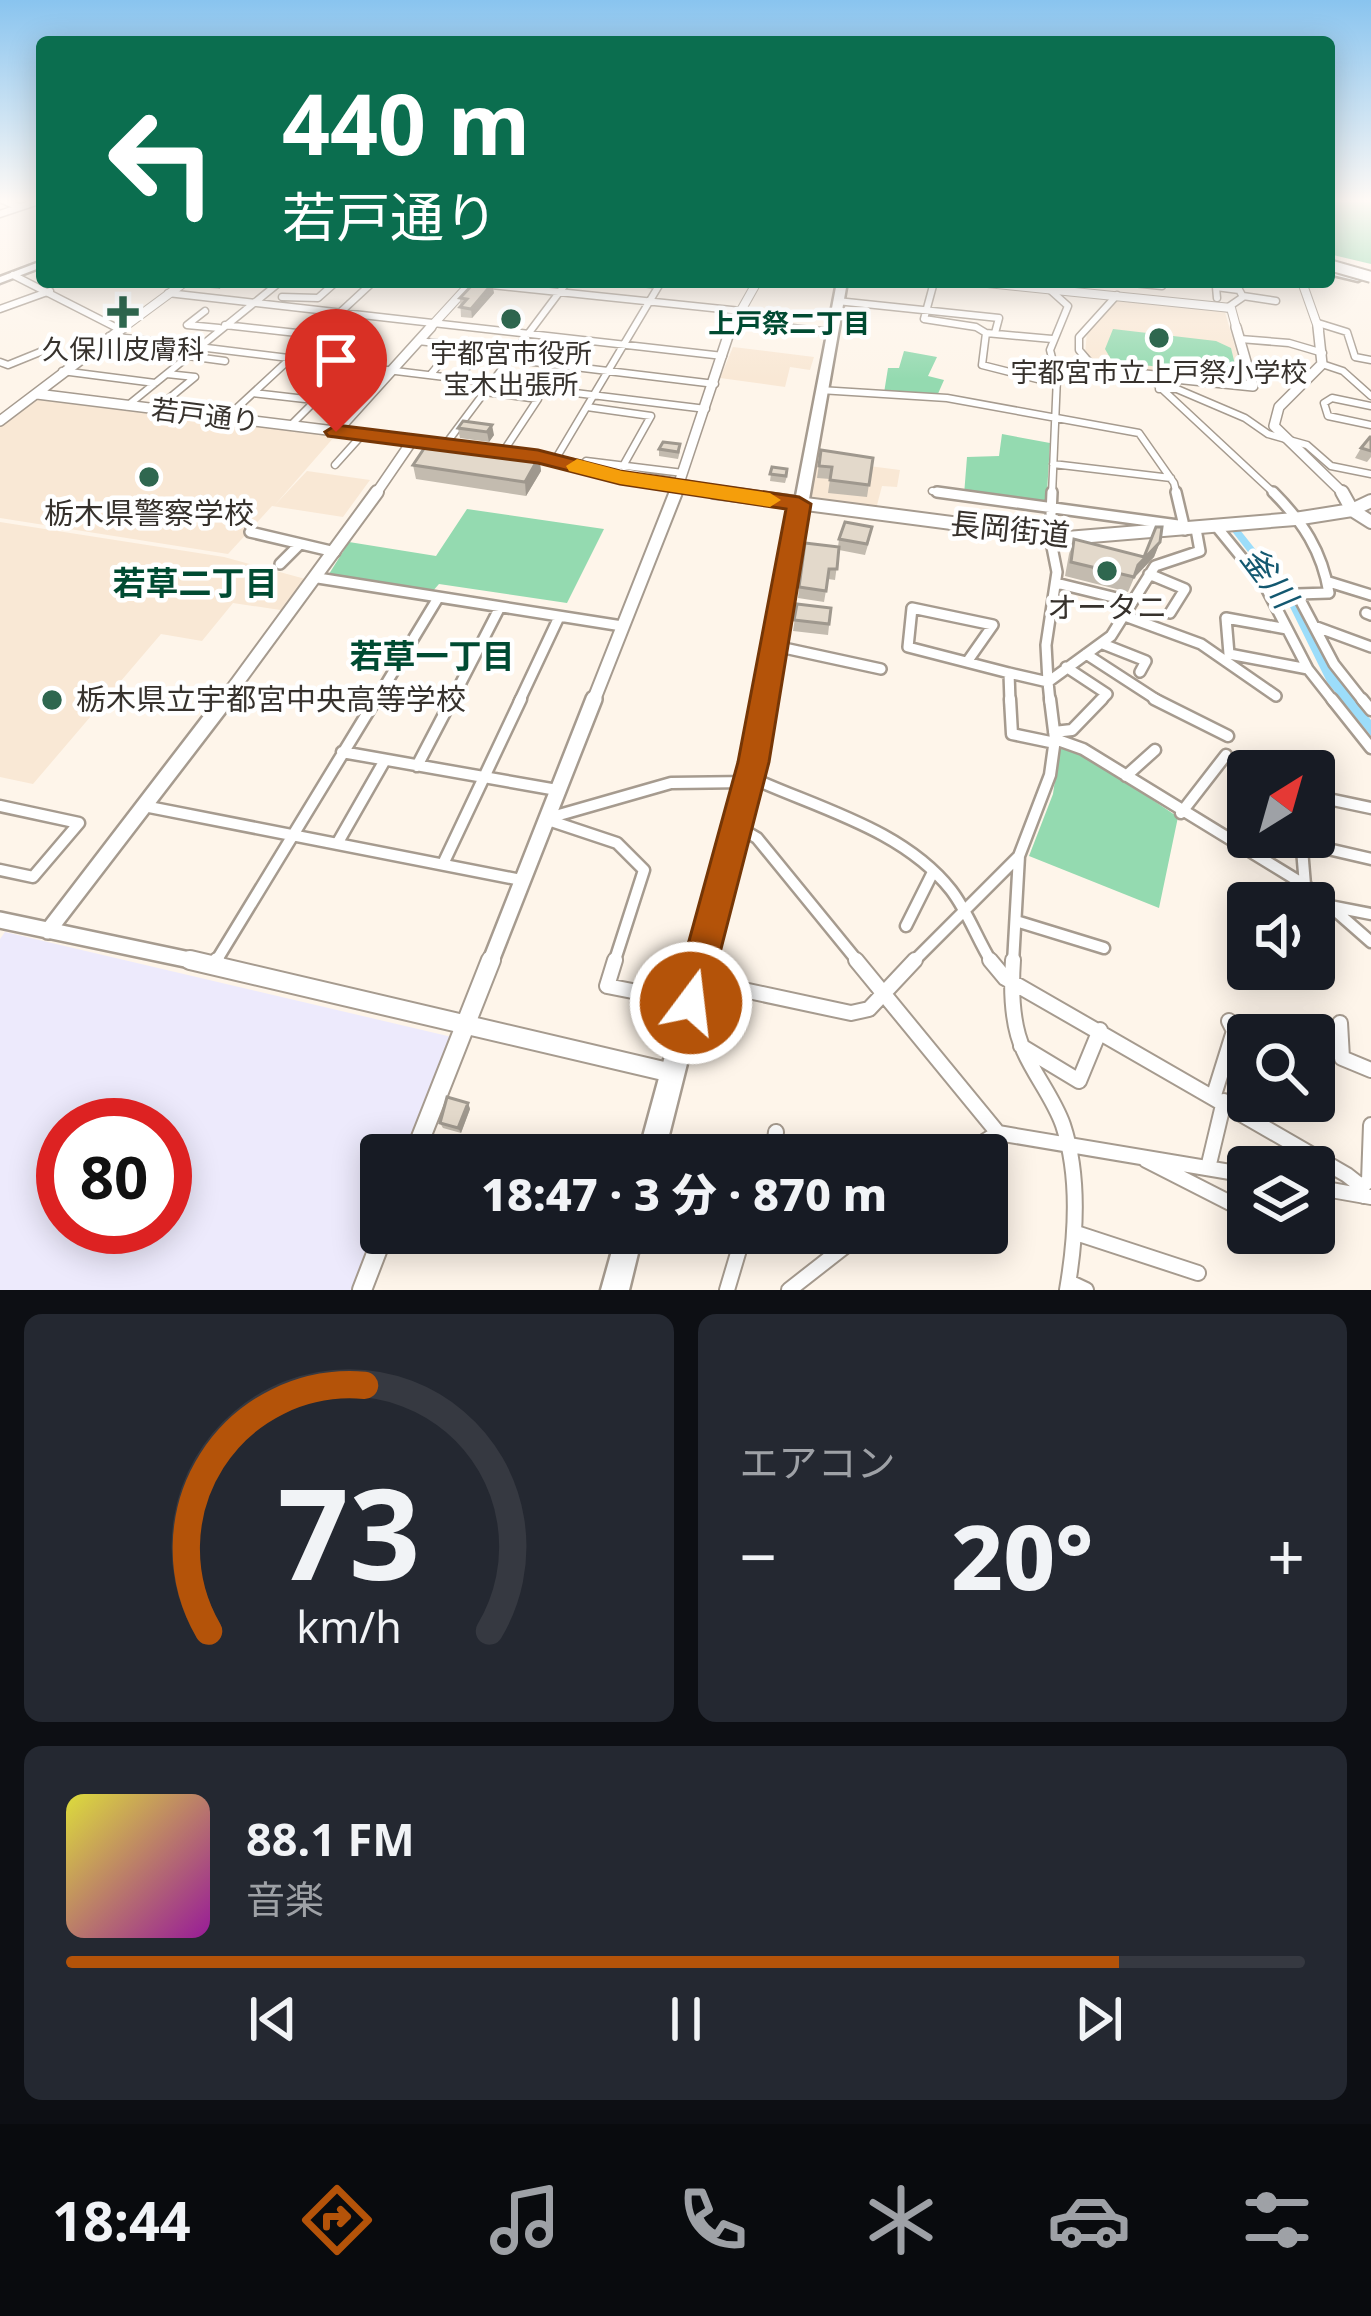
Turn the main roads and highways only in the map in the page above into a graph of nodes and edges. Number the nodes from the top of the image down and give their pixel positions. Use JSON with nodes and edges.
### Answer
{"nodes":[{"id":1,"x":36,"y":266,"type":"edge"},
{"id":2,"x":1335,"y":268,"type":"edge"},
{"id":3,"x":1371,"y":277,"type":"edge"},
{"id":4,"x":0,"y":280,"type":"edge"},
{"id":5,"x":840,"y":289,"type":"edge"},
{"id":6,"x":656,"y":1134,"type":"edge"},
{"id":7,"x":624,"y":1254,"type":"edge"},
{"id":8,"x":615,"y":1290,"type":"edge"}],
"edges":[{"from":1,"to":4,"type":"main road"},
{"from":2,"to":3,"type":"highway"},
{"from":5,"to":6,"type":"highway"},
{"from":7,"to":8,"type":"highway"}]}
